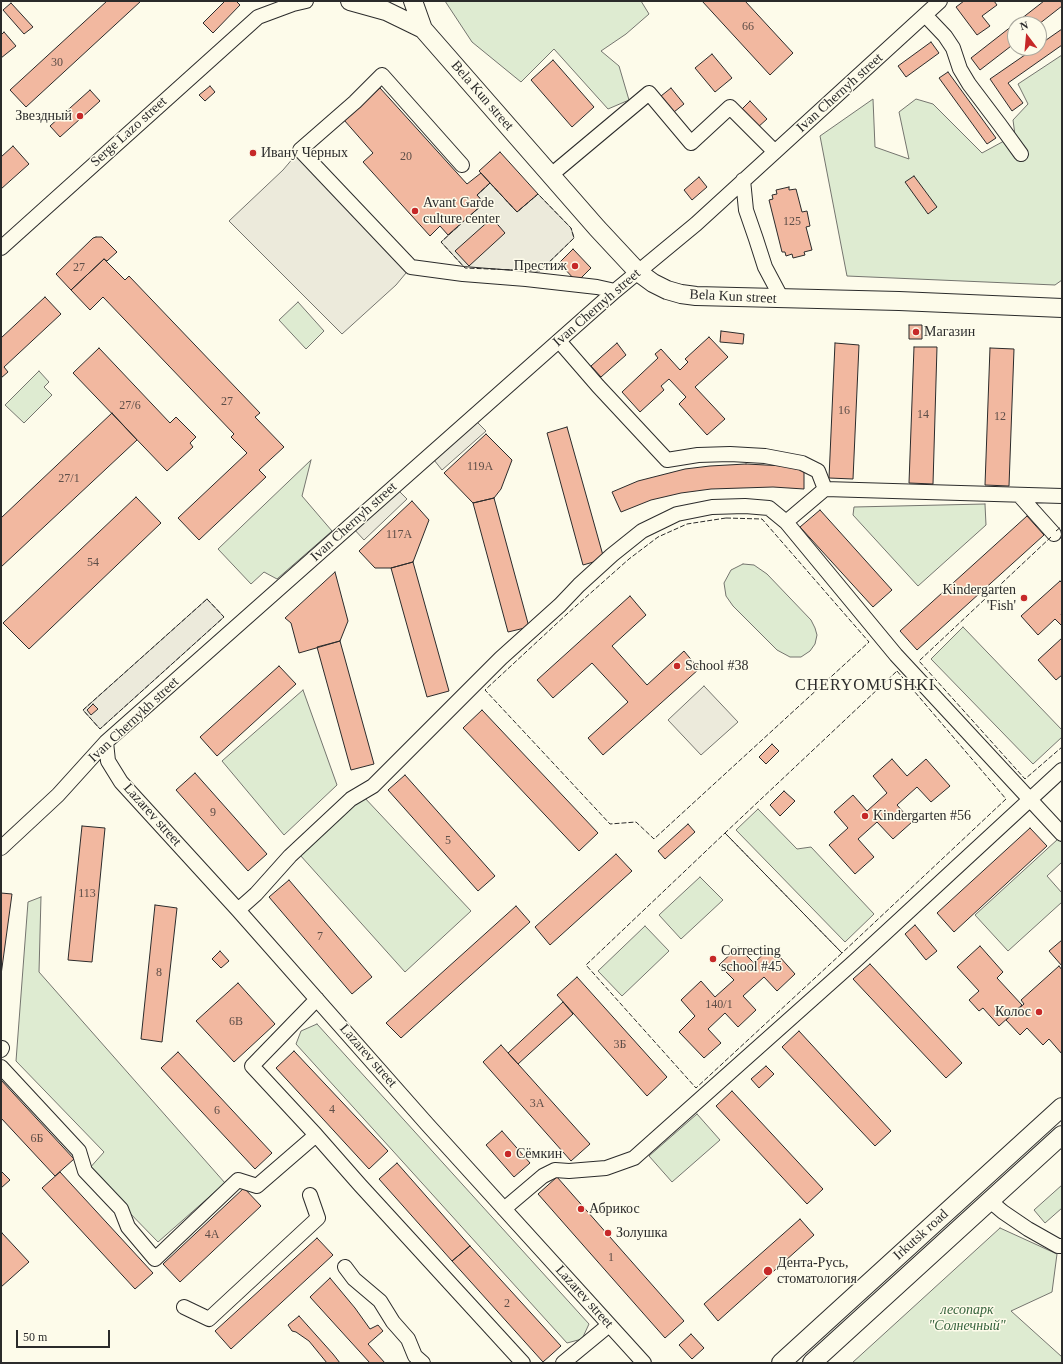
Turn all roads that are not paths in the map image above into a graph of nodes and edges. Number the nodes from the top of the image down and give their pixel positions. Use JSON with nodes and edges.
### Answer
{"nodes":[{"id":1,"x":266,"y":1,"type":"edge"},
{"id":2,"x":306,"y":1,"type":"edge"},
{"id":3,"x":350,"y":1,"type":"edge"},
{"id":4,"x":413,"y":1,"type":"edge"},
{"id":5,"x":940,"y":1,"type":"edge"},
{"id":6,"x":925,"y":15,"type":"junction"},
{"id":7,"x":258,"y":17,"type":"junction"},
{"id":8,"x":423,"y":29,"type":"junction"},
{"id":9,"x":775,"y":152,"type":"junction"},
{"id":10,"x":1021,"y":154,"type":"dead end"},
{"id":11,"x":462,"y":165,"type":"dead end"},
{"id":12,"x":551,"y":175,"type":"junction"},
{"id":13,"x":743,"y":180,"type":"junction"},
{"id":14,"x":1,"y":248,"type":"edge"},
{"id":15,"x":638,"y":272,"type":"junction"},
{"id":16,"x":615,"y":291,"type":"junction"},
{"id":17,"x":782,"y":299,"type":"junction"},
{"id":18,"x":1062,"y":308,"type":"edge"},
{"id":19,"x":559,"y":341,"type":"junction"},
{"id":20,"x":825,"y":489,"type":"junction"},
{"id":21,"x":1019,"y":495,"type":"junction"},
{"id":22,"x":1062,"y":496,"type":"edge"},
{"id":23,"x":786,"y":522,"type":"junction"},
{"id":24,"x":1054,"y":534,"type":"dead end"},
{"id":25,"x":106,"y":742,"type":"junction"},
{"id":26,"x":1062,"y":770,"type":"edge"},
{"id":27,"x":1030,"y":800,"type":"junction"},
{"id":28,"x":1062,"y":834,"type":"edge"},
{"id":29,"x":1,"y":848,"type":"edge"},
{"id":30,"x":238,"y":910,"type":"junction"},
{"id":31,"x":317,"y":999,"type":"junction"},
{"id":32,"x":1,"y":1067,"type":"edge"},
{"id":33,"x":1062,"y":1107,"type":"edge"},
{"id":34,"x":316,"y":1135,"type":"junction"},
{"id":35,"x":1062,"y":1136,"type":"edge"},
{"id":36,"x":310,"y":1195,"type":"dead end"},
{"id":37,"x":990,"y":1201,"type":"junction"},
{"id":38,"x":504,"y":1209,"type":"junction"},
{"id":39,"x":1062,"y":1246,"type":"edge"},
{"id":40,"x":345,"y":1267,"type":"dead end"},
{"id":41,"x":184,"y":1307,"type":"dead end"},
{"id":42,"x":609,"y":1325,"type":"junction"},
{"id":43,"x":423,"y":1363,"type":"edge"},
{"id":44,"x":524,"y":1363,"type":"edge"},
{"id":45,"x":563,"y":1363,"type":"edge"},
{"id":46,"x":644,"y":1363,"type":"edge"},
{"id":47,"x":781,"y":1363,"type":"edge"},
{"id":48,"x":812,"y":1363,"type":"edge"}],
"edges":[{"from":1,"to":7,"type":"street","name":"Serge Lazo street"},
{"from":2,"to":7,"type":"street","name":"Serge Lazo street"},
{"from":3,"to":8,"type":"main road","name":"Bela Kun street"},
{"from":4,"to":8,"type":"main road","name":"Bela Kun street"},
{"from":5,"to":6,"type":"street","name":"Ivan Chernyh street"},
{"from":6,"to":9,"type":"street","name":"Ivan Chernyh street"},
{"from":6,"to":10,"type":"street"},
{"from":7,"to":14,"type":"street","name":"Serge Lazo street"},
{"from":8,"to":12,"type":"main road","name":"Bela Kun street"},
{"from":9,"to":12,"type":"street"},
{"from":9,"to":13,"type":"street","name":"Ivan Chernyh street"},
{"from":11,"to":16,"type":"street"},
{"from":12,"to":15,"type":"main road","name":"Bela Kun street"},
{"from":13,"to":15,"type":"street","name":"Ivan Chernyh street"},
{"from":13,"to":17,"type":"street"},
{"from":15,"to":16,"type":"street","name":"Ivan Chernyh street"},
{"from":15,"to":17,"type":"main road","name":"Bela Kun street"},
{"from":16,"to":19,"type":"street","name":"Ivan Chernyh street"},
{"from":17,"to":18,"type":"main road","name":"Bela Kun street"},
{"from":19,"to":20,"type":"street"},
{"from":19,"to":25,"type":"street","name":"Ivan Chernykh street"},
{"from":20,"to":21,"type":"street"},
{"from":20,"to":23,"type":"street"},
{"from":21,"to":22,"type":"street"},
{"from":21,"to":24,"type":"street"},
{"from":23,"to":27,"type":"street"},
{"from":23,"to":30,"type":"street"},
{"from":25,"to":29,"type":"street","name":"Ivan Chernykh street"},
{"from":25,"to":30,"type":"street","name":"Lazarev street"},
{"from":26,"to":27,"type":"street"},
{"from":27,"to":28,"type":"street"},
{"from":27,"to":38,"type":"street"},
{"from":30,"to":31,"type":"street","name":"Lazarev street"},
{"from":31,"to":34,"type":"street"},
{"from":31,"to":38,"type":"street","name":"Lazarev street"},
{"from":32,"to":34,"type":"street"},
{"from":33,"to":47,"type":"main road","name":"Irkutsk road"},
{"from":34,"to":44,"type":"street"},
{"from":35,"to":37,"type":"main road","name":"Irkutsk road"},
{"from":36,"to":41,"type":"street"},
{"from":37,"to":39,"type":"street"},
{"from":37,"to":48,"type":"main road","name":"Irkutsk road"},
{"from":38,"to":42,"type":"street","name":"Lazarev street"},
{"from":40,"to":43,"type":"street"},
{"from":42,"to":45,"type":"street"},
{"from":42,"to":46,"type":"street","name":"Lazarev street"}]}
